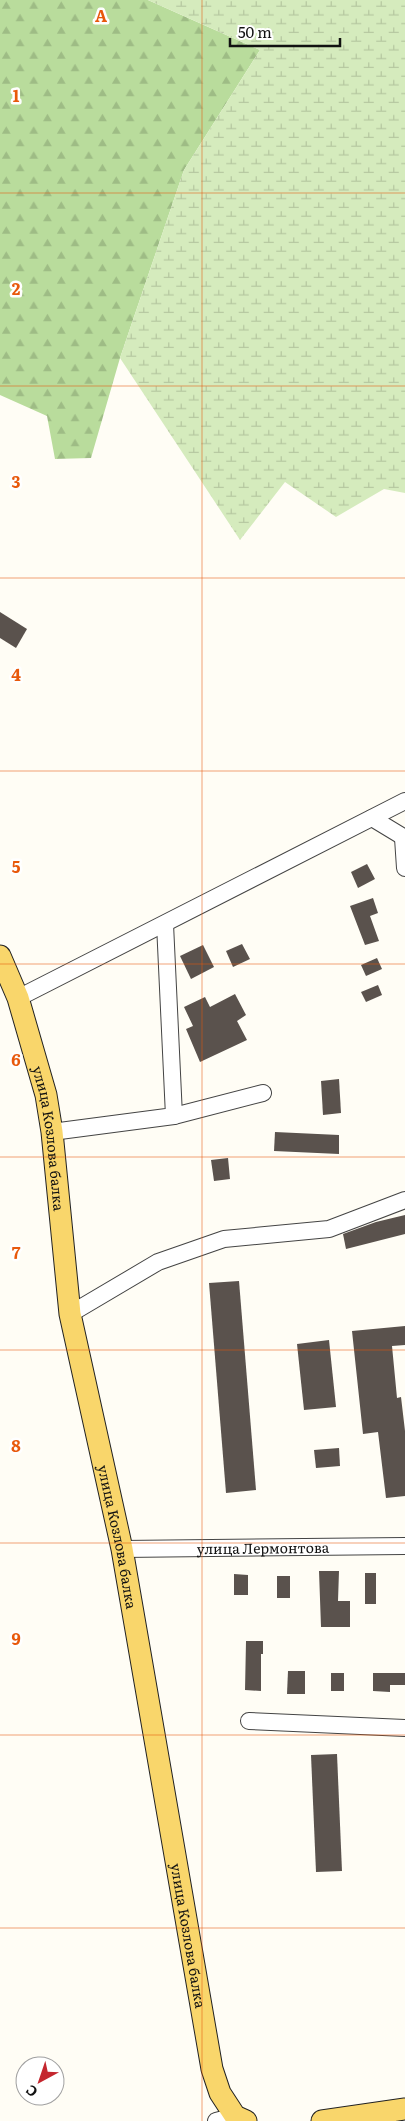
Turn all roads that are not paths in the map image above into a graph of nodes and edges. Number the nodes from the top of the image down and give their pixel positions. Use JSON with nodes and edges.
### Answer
{"nodes":[{"id":1,"x":405,"y":800,"type":"edge"},
{"id":2,"x":372,"y":818,"type":"junction"},
{"id":3,"x":404,"y":838,"type":"edge"},
{"id":4,"x":405,"y":868,"type":"edge"},
{"id":5,"x":165,"y":924,"type":"junction"},
{"id":6,"x":0,"y":956,"type":"edge"},
{"id":7,"x":18,"y":998,"type":"junction"},
{"id":8,"x":263,"y":1093,"type":"dead end"},
{"id":9,"x":174,"y":1116,"type":"junction"},
{"id":10,"x":52,"y":1132,"type":"junction"},
{"id":11,"x":405,"y":1200,"type":"edge"},
{"id":12,"x":70,"y":1314,"type":"junction"},
{"id":13,"x":405,"y":1546,"type":"edge"},
{"id":14,"x":122,"y":1549,"type":"junction"},
{"id":15,"x":250,"y":1720,"type":"dead end"},
{"id":16,"x":405,"y":1728,"type":"edge"},
{"id":17,"x":405,"y":2109,"type":"edge"},
{"id":18,"x":232,"y":2119,"type":"edge"},
{"id":19,"x":322,"y":2121,"type":"edge"}],
"edges":[{"from":1,"to":2,"type":"street"},
{"from":2,"to":3,"type":"street"},
{"from":2,"to":5,"type":"street"},
{"from":3,"to":4,"type":"street"},
{"from":5,"to":7,"type":"street"},
{"from":5,"to":9,"type":"street"},
{"from":6,"to":7,"type":"main road","name":"улица Козлова балка"},
{"from":7,"to":10,"type":"main road","name":"улица Козлова балка"},
{"from":8,"to":9,"type":"street"},
{"from":9,"to":10,"type":"street"},
{"from":10,"to":12,"type":"main road","name":"улица Козлова балка"},
{"from":11,"to":12,"type":"street"},
{"from":12,"to":14,"type":"main road","name":"улица Козлова балка"},
{"from":13,"to":14,"type":"street","name":"улица Лермонтова"},
{"from":14,"to":18,"type":"main road","name":"улица Козлова балка"},
{"from":15,"to":16,"type":"street"},
{"from":17,"to":19,"type":"main road"}]}
